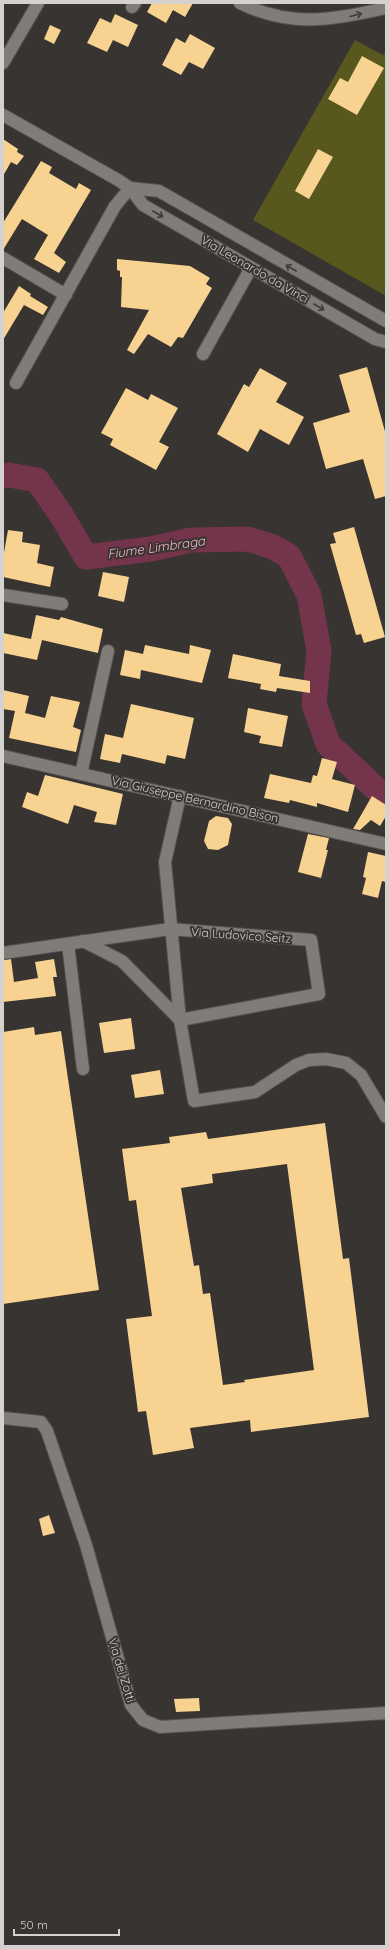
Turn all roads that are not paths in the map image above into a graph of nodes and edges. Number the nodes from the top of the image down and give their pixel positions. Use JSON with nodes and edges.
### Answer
{"nodes":[{"id":1,"x":38,"y":3,"type":"edge"},
{"id":2,"x":240,"y":3,"type":"edge"},
{"id":3,"x":255,"y":6,"type":"edge"},
{"id":4,"x":386,"y":8,"type":"edge"},
{"id":5,"x":3,"y":63,"type":"edge"},
{"id":6,"x":3,"y":115,"type":"edge"},
{"id":7,"x":130,"y":188,"type":"junction"},
{"id":8,"x":3,"y":258,"type":"edge"},
{"id":9,"x":251,"y":268,"type":"junction"},
{"id":10,"x":66,"y":295,"type":"junction"},
{"id":11,"x":386,"y":321,"type":"edge"},
{"id":12,"x":386,"y":342,"type":"edge"},
{"id":13,"x":203,"y":354,"type":"dead end"},
{"id":14,"x":16,"y":383,"type":"dead end"},
{"id":15,"x":3,"y":595,"type":"edge"},
{"id":16,"x":62,"y":604,"type":"dead end"},
{"id":17,"x":108,"y":652,"type":"dead end"},
{"id":18,"x":3,"y":756,"type":"edge"},
{"id":19,"x":80,"y":774,"type":"junction"},
{"id":20,"x":180,"y":796,"type":"junction"},
{"id":21,"x":386,"y":844,"type":"edge"},
{"id":22,"x":170,"y":929,"type":"junction"},
{"id":23,"x":83,"y":942,"type":"junction"},
{"id":24,"x":68,"y":944,"type":"junction"},
{"id":25,"x":3,"y":953,"type":"edge"},
{"id":26,"x":180,"y":1020,"type":"junction"},
{"id":27,"x":83,"y":1069,"type":"dead end"},
{"id":28,"x":386,"y":1117,"type":"edge"},
{"id":29,"x":3,"y":1418,"type":"edge"},
{"id":30,"x":386,"y":1713,"type":"edge"}],
"edges":[{"from":1,"to":5,"type":"street"},
{"from":2,"to":3,"type":"street"},
{"from":3,"to":4,"type":"street","one_way":true},
{"from":6,"to":7,"type":"street","name":"Via Leonardo da Vinci"},
{"from":7,"to":9,"type":"street","name":"Via Leonardo da Vinci","one_way":true},
{"from":7,"to":10,"type":"street"},
{"from":11,"to":7,"type":"street","name":"Via Leonardo da Vinci","one_way":true},
{"from":8,"to":10,"type":"street"},
{"from":9,"to":12,"type":"street","name":"Via Leonardo da Vinci","one_way":true},
{"from":9,"to":13,"type":"street"},
{"from":10,"to":14,"type":"street"},
{"from":15,"to":16,"type":"street"},
{"from":17,"to":19,"type":"street"},
{"from":18,"to":19,"type":"street","name":"Via Giuseppe Bernardino Bison"},
{"from":19,"to":20,"type":"street","name":"Via Giuseppe Bernardino Bison"},
{"from":20,"to":21,"type":"street","name":"Via Giuseppe Bernardino Bison"},
{"from":20,"to":22,"type":"street"},
{"from":22,"to":23,"type":"street","name":"Via Ludovico Seitz"},
{"from":22,"to":26,"type":"street"},
{"from":22,"to":26,"type":"street","name":"Via Ludovico Seitz"},
{"from":23,"to":24,"type":"street","name":"Via Ludovico Seitz"},
{"from":23,"to":26,"type":"street"},
{"from":24,"to":25,"type":"street","name":"Via Ludovico Seitz"},
{"from":24,"to":27,"type":"street"},
{"from":26,"to":28,"type":"street"},
{"from":29,"to":30,"type":"street","name":"Via dei Zotti"}]}
